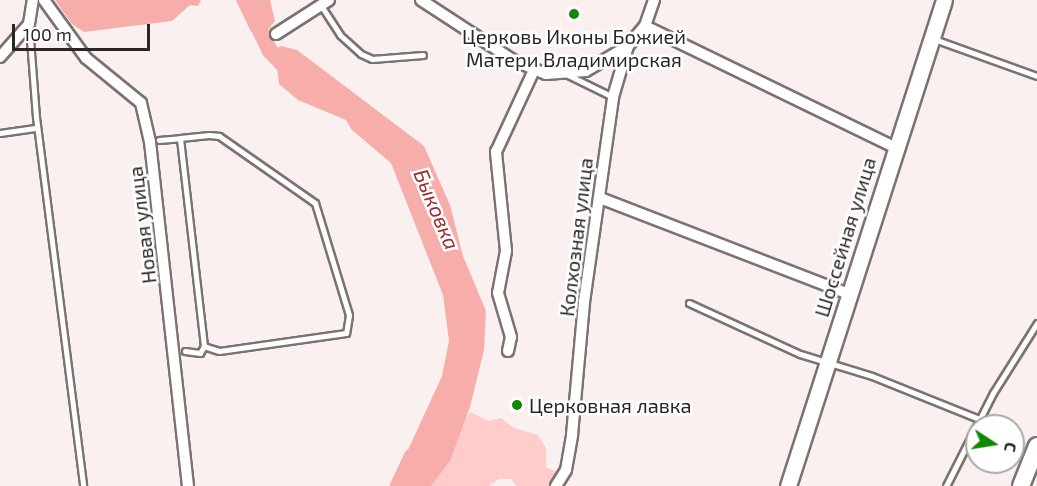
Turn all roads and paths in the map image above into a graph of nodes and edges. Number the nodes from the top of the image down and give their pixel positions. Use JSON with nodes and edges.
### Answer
{"nodes":[{"id":1,"x":33,"y":0,"type":"edge"},
{"id":2,"x":44,"y":0,"type":"edge"},
{"id":3,"x":421,"y":0,"type":"edge"},
{"id":4,"x":654,"y":0,"type":"edge"},
{"id":5,"x":944,"y":0,"type":"edge"},
{"id":6,"x":326,"y":2,"type":"edge"},
{"id":7,"x":29,"y":24,"type":"junction"},
{"id":8,"x":645,"y":26,"type":"junction"},
{"id":9,"x":276,"y":34,"type":"dead end"},
{"id":10,"x":931,"y":38,"type":"junction"},
{"id":11,"x":627,"y":46,"type":"junction"},
{"id":12,"x":423,"y":55,"type":"dead end"},
{"id":13,"x":0,"y":57,"type":"edge"},
{"id":14,"x":534,"y":70,"type":"junction"},
{"id":15,"x":567,"y":74,"type":"junction"},
{"id":16,"x":1037,"y":76,"type":"edge"},
{"id":17,"x":613,"y":97,"type":"junction"},
{"id":18,"x":37,"y":128,"type":"junction"},
{"id":19,"x":0,"y":134,"type":"edge"},
{"id":20,"x":180,"y":138,"type":"junction"},
{"id":21,"x":159,"y":140,"type":"dead end"},
{"id":22,"x":894,"y":147,"type":"junction"},
{"id":23,"x":600,"y":198,"type":"junction"},
{"id":24,"x":849,"y":294,"type":"junction"},
{"id":25,"x":689,"y":303,"type":"dead end"},
{"id":26,"x":1037,"y":323,"type":"edge"},
{"id":27,"x":204,"y":346,"type":"junction"},
{"id":28,"x":186,"y":351,"type":"dead end"},
{"id":29,"x":508,"y":351,"type":"dead end"},
{"id":30,"x":828,"y":362,"type":"junction"},
{"id":31,"x":966,"y":414,"type":"edge"},
{"id":32,"x":982,"y":414,"type":"edge"},
{"id":33,"x":1037,"y":446,"type":"edge"},
{"id":34,"x":965,"y":447,"type":"edge"},
{"id":35,"x":83,"y":486,"type":"edge"},
{"id":36,"x":188,"y":486,"type":"edge"},
{"id":37,"x":556,"y":486,"type":"edge"},
{"id":38,"x":788,"y":486,"type":"edge"},
{"id":39,"x":946,"y":486,"type":"edge"},
{"id":40,"x":1021,"y":486,"type":"edge"}],
"edges":[{"from":1,"to":7,"type":"street"},
{"from":2,"to":36,"type":"street","name":"Новая улица"},
{"from":3,"to":14,"type":"street"},
{"from":4,"to":8,"type":"street","name":"Колхозная улица"},
{"from":5,"to":10,"type":"street","name":"Шоссейная улица"},
{"from":6,"to":9,"type":"street"},
{"from":6,"to":12,"type":"lane"},
{"from":7,"to":13,"type":"street"},
{"from":7,"to":18,"type":"lane"},
{"from":8,"to":11,"type":"street","name":"Колхозная улица"},
{"from":8,"to":22,"type":"street"},
{"from":10,"to":16,"type":"lane"},
{"from":10,"to":22,"type":"street","name":"Шоссейная улица"},
{"from":11,"to":15,"type":"street"},
{"from":11,"to":17,"type":"street","name":"Колхозная улица"},
{"from":14,"to":15,"type":"street"},
{"from":14,"to":29,"type":"street"},
{"from":15,"to":17,"type":"lane"},
{"from":17,"to":23,"type":"street","name":"Колхозная улица"},
{"from":18,"to":19,"type":"lane"},
{"from":18,"to":35,"type":"lane"},
{"from":20,"to":21,"type":"lane"},
{"from":20,"to":27,"type":"lane"},
{"from":20,"to":27,"type":"lane"},
{"from":22,"to":24,"type":"street","name":"Шоссейная улица"},
{"from":23,"to":24,"type":"street"},
{"from":23,"to":37,"type":"street","name":"Колхозная улица"},
{"from":24,"to":30,"type":"street","name":"Шоссейная улица"},
{"from":25,"to":30,"type":"lane"},
{"from":26,"to":32,"type":"lane"},
{"from":27,"to":28,"type":"lane"},
{"from":30,"to":31,"type":"lane"},
{"from":30,"to":38,"type":"street","name":"Шоссейная улица"},
{"from":33,"to":40,"type":"main road"},
{"from":34,"to":39,"type":"lane"}]}
